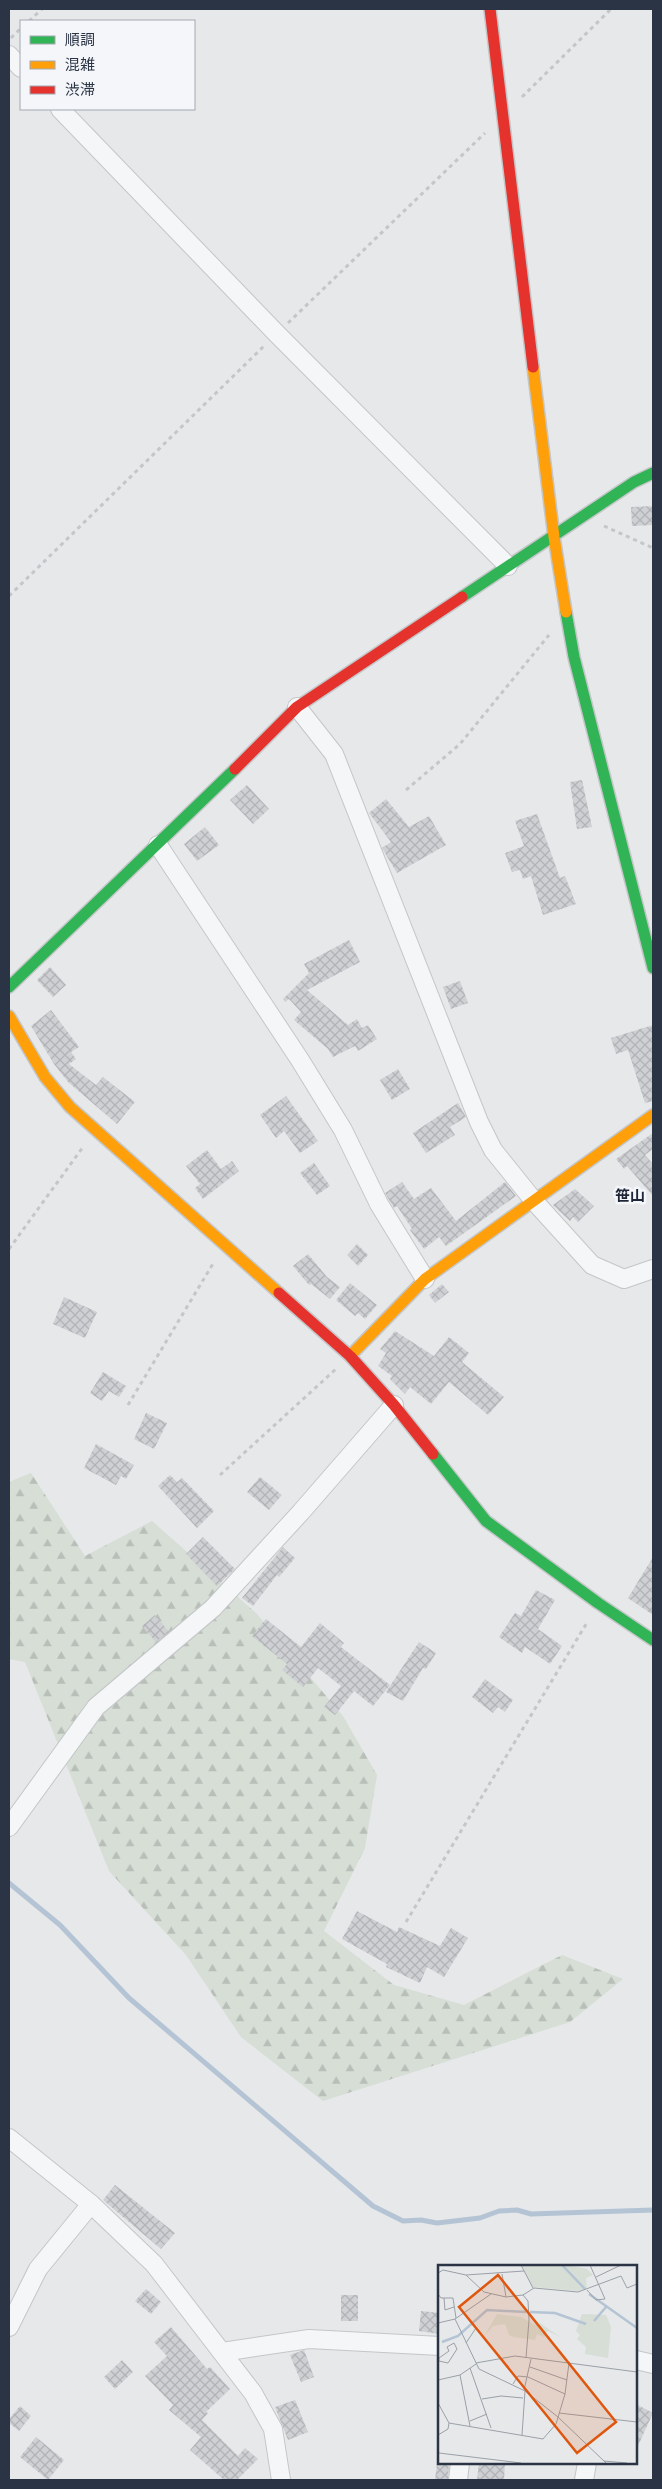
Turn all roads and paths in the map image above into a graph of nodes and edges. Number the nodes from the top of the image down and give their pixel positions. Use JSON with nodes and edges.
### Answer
{"nodes":[{"id":1,"x":42,"y":9,"type":"edge"},
{"id":2,"x":490,"y":9,"type":"edge"},
{"id":3,"x":611,"y":9,"type":"edge"},
{"id":4,"x":30,"y":20,"type":"edge"},
{"id":5,"x":20,"y":29,"type":"edge"},
{"id":6,"x":9,"y":40,"type":"edge"},
{"id":7,"x":9,"y":55,"type":"edge"},
{"id":8,"x":20,"y":67,"type":"edge"},
{"id":9,"x":61,"y":110,"type":"edge"},
{"id":10,"x":504,"y":115,"type":"junction"},
{"id":11,"x":277,"y":334,"type":"junction"},
{"id":12,"x":653,"y":473,"type":"edge"},
{"id":13,"x":582,"y":517,"type":"junction"},
{"id":14,"x":554,"y":537,"type":"junction"},
{"id":15,"x":653,"y":548,"type":"edge"},
{"id":16,"x":508,"y":566,"type":"junction"},
{"id":17,"x":9,"y":596,"type":"edge"},
{"id":18,"x":567,"y":616,"type":"junction"},
{"id":19,"x":297,"y":707,"type":"junction"},
{"id":20,"x":406,"y":790,"type":"dead end"},
{"id":21,"x":158,"y":845,"type":"junction"},
{"id":22,"x":653,"y":968,"type":"edge"},
{"id":23,"x":9,"y":987,"type":"edge"},
{"id":24,"x":9,"y":1016,"type":"edge"},
{"id":25,"x":653,"y":1115,"type":"edge"},
{"id":26,"x":96,"y":1130,"type":"junction"},
{"id":27,"x":534,"y":1201,"type":"junction"},
{"id":28,"x":225,"y":1245,"type":"junction"},
{"id":29,"x":9,"y":1249,"type":"edge"},
{"id":30,"x":653,"y":1269,"type":"edge"},
{"id":31,"x":426,"y":1278,"type":"junction"},
{"id":32,"x":350,"y":1356,"type":"junction"},
{"id":33,"x":128,"y":1405,"type":"dead end"},
{"id":34,"x":394,"y":1405,"type":"junction"},
{"id":35,"x":220,"y":1475,"type":"dead end"},
{"id":36,"x":598,"y":1603,"type":"junction"},
{"id":37,"x":653,"y":1640,"type":"edge"},
{"id":38,"x":9,"y":1827,"type":"edge"},
{"id":39,"x":406,"y":1922,"type":"dead end"},
{"id":40,"x":9,"y":2138,"type":"edge"},
{"id":41,"x":91,"y":2204,"type":"junction"},
{"id":42,"x":9,"y":2327,"type":"edge"},
{"id":43,"x":438,"y":2346,"type":"edge"},
{"id":44,"x":222,"y":2352,"type":"junction"},
{"id":45,"x":637,"y":2360,"type":"edge"},
{"id":46,"x":653,"y":2364,"type":"edge"},
{"id":47,"x":460,"y":2464,"type":"edge"},
{"id":48,"x":587,"y":2464,"type":"edge"},
{"id":49,"x":281,"y":2480,"type":"edge"},
{"id":50,"x":458,"y":2480,"type":"edge"},
{"id":51,"x":584,"y":2480,"type":"edge"}],
"edges":[{"from":1,"to":4,"type":"path"},
{"from":2,"to":10,"type":"street"},
{"from":3,"to":10,"type":"path"},
{"from":5,"to":6,"type":"path"},
{"from":7,"to":8,"type":"street"},
{"from":9,"to":11,"type":"street"},
{"from":10,"to":11,"type":"path"},
{"from":10,"to":14,"type":"street"},
{"from":11,"to":16,"type":"street"},
{"from":11,"to":17,"type":"path"},
{"from":12,"to":13,"type":"street"},
{"from":13,"to":14,"type":"street"},
{"from":13,"to":15,"type":"path"},
{"from":14,"to":16,"type":"street"},
{"from":14,"to":18,"type":"street"},
{"from":16,"to":19,"type":"street"},
{"from":18,"to":20,"type":"path"},
{"from":18,"to":22,"type":"street"},
{"from":19,"to":21,"type":"street"},
{"from":19,"to":27,"type":"street"},
{"from":21,"to":23,"type":"street"},
{"from":21,"to":31,"type":"street"},
{"from":24,"to":26,"type":"street"},
{"from":25,"to":27,"type":"street"},
{"from":26,"to":28,"type":"street"},
{"from":26,"to":29,"type":"path"},
{"from":27,"to":30,"type":"street"},
{"from":27,"to":31,"type":"street"},
{"from":28,"to":32,"type":"street"},
{"from":28,"to":33,"type":"path"},
{"from":31,"to":32,"type":"street"},
{"from":32,"to":34,"type":"street"},
{"from":32,"to":35,"type":"path"},
{"from":34,"to":36,"type":"street"},
{"from":34,"to":38,"type":"street"},
{"from":36,"to":37,"type":"street"},
{"from":36,"to":39,"type":"path"},
{"from":40,"to":41,"type":"street"},
{"from":41,"to":42,"type":"street"},
{"from":41,"to":44,"type":"street"},
{"from":43,"to":44,"type":"street"},
{"from":44,"to":49,"type":"street"},
{"from":45,"to":46,"type":"street"},
{"from":47,"to":50,"type":"street"},
{"from":48,"to":51,"type":"street"}]}
